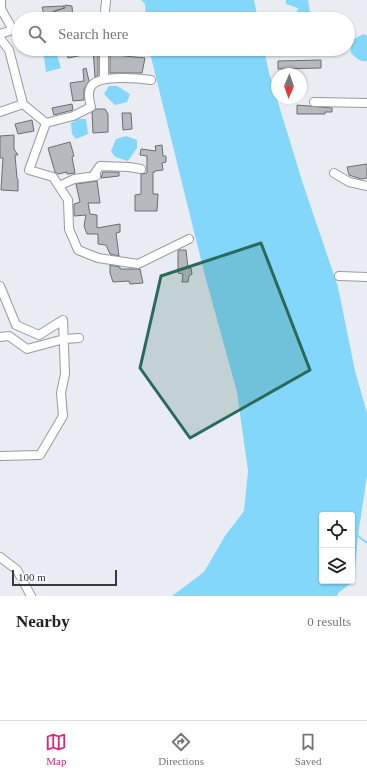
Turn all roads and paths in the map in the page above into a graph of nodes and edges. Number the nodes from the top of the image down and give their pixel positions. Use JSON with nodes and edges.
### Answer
{"nodes":[{"id":1,"x":1,"y":0,"type":"edge"},
{"id":2,"x":106,"y":2,"type":"dead end"},
{"id":3,"x":105,"y":12,"type":"edge"},
{"id":4,"x":12,"y":28,"type":"edge"},
{"id":5,"x":12,"y":30,"type":"edge"},
{"id":6,"x":0,"y":34,"type":"edge"},
{"id":7,"x":0,"y":38,"type":"edge"},
{"id":8,"x":104,"y":56,"type":"edge"},
{"id":9,"x":104,"y":80,"type":"junction"},
{"id":10,"x":151,"y":80,"type":"dead end"},
{"id":11,"x":314,"y":102,"type":"dead end"},
{"id":12,"x":367,"y":103,"type":"edge"},
{"id":13,"x":23,"y":104,"type":"junction"},
{"id":14,"x":0,"y":112,"type":"edge"},
{"id":15,"x":46,"y":123,"type":"junction"},
{"id":16,"x":141,"y":169,"type":"dead end"},
{"id":17,"x":334,"y":173,"type":"dead end"},
{"id":18,"x":59,"y":186,"type":"junction"},
{"id":19,"x":367,"y":186,"type":"edge"},
{"id":20,"x":189,"y":239,"type":"dead end"},
{"id":21,"x":339,"y":276,"type":"dead end"},
{"id":22,"x":367,"y":277,"type":"edge"},
{"id":23,"x":0,"y":286,"type":"edge"},
{"id":24,"x":0,"y":337,"type":"edge"},
{"id":25,"x":79,"y":338,"type":"dead end"},
{"id":26,"x":64,"y":339,"type":"junction"},
{"id":27,"x":0,"y":456,"type":"edge"},
{"id":28,"x":0,"y":557,"type":"edge"},
{"id":29,"x":31,"y":596,"type":"edge"}],
"edges":[{"from":1,"to":4,"type":"street"},
{"from":2,"to":3,"type":"street"},
{"from":5,"to":6,"type":"street"},
{"from":7,"to":13,"type":"street"},
{"from":8,"to":9,"type":"street"},
{"from":9,"to":10,"type":"street"},
{"from":9,"to":15,"type":"street"},
{"from":11,"to":12,"type":"street"},
{"from":13,"to":14,"type":"street"},
{"from":13,"to":15,"type":"street"},
{"from":15,"to":18,"type":"street"},
{"from":16,"to":18,"type":"street"},
{"from":17,"to":19,"type":"street"},
{"from":18,"to":20,"type":"street"},
{"from":21,"to":22,"type":"street"},
{"from":23,"to":26,"type":"street"},
{"from":24,"to":26,"type":"street"},
{"from":25,"to":26,"type":"street"},
{"from":26,"to":27,"type":"street"},
{"from":28,"to":29,"type":"street"}]}
